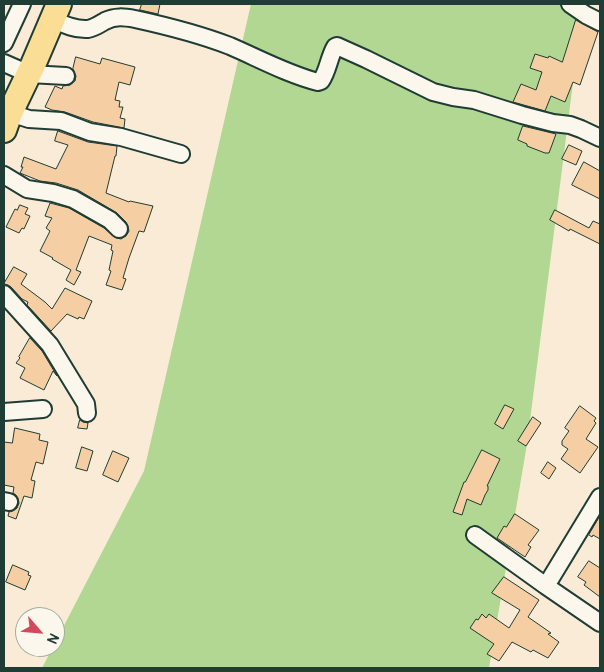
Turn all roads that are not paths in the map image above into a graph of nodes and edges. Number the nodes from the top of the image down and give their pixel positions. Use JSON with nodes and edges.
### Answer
{"nodes":[{"id":1,"x":22,"y":4,"type":"edge"},
{"id":2,"x":570,"y":4,"type":"edge"},
{"id":3,"x":55,"y":12,"type":"edge"},
{"id":4,"x":593,"y":14,"type":"edge"},
{"id":5,"x":4,"y":44,"type":"edge"},
{"id":6,"x":4,"y":63,"type":"edge"},
{"id":7,"x":29,"y":74,"type":"junction"},
{"id":8,"x":66,"y":76,"type":"dead end"},
{"id":9,"x":7,"y":122,"type":"edge"},
{"id":10,"x":600,"y":123,"type":"edge"},
{"id":11,"x":581,"y":129,"type":"junction"},
{"id":12,"x":600,"y":138,"type":"edge"},
{"id":13,"x":181,"y":154,"type":"dead end"},
{"id":14,"x":4,"y":175,"type":"edge"},
{"id":15,"x":119,"y":229,"type":"dead end"},
{"id":16,"x":4,"y":294,"type":"edge"},
{"id":17,"x":43,"y":409,"type":"dead end"},
{"id":18,"x":4,"y":412,"type":"edge"},
{"id":19,"x":87,"y":413,"type":"dead end"},
{"id":20,"x":600,"y":497,"type":"edge"},
{"id":21,"x":475,"y":535,"type":"dead end"},
{"id":22,"x":546,"y":586,"type":"junction"},
{"id":23,"x":600,"y":623,"type":"edge"}],
"edges":[{"from":1,"to":5,"type":"street"},
{"from":2,"to":4,"type":"street"},
{"from":3,"to":7,"type":"highway"},
{"from":3,"to":11,"type":"street"},
{"from":6,"to":7,"type":"street"},
{"from":7,"to":8,"type":"street"},
{"from":7,"to":9,"type":"highway"},
{"from":9,"to":13,"type":"street"},
{"from":10,"to":11,"type":"street"},
{"from":11,"to":12,"type":"street"},
{"from":14,"to":15,"type":"street"},
{"from":16,"to":19,"type":"street"},
{"from":17,"to":18,"type":"street"},
{"from":20,"to":22,"type":"street"},
{"from":21,"to":22,"type":"street"},
{"from":22,"to":23,"type":"street"}]}
